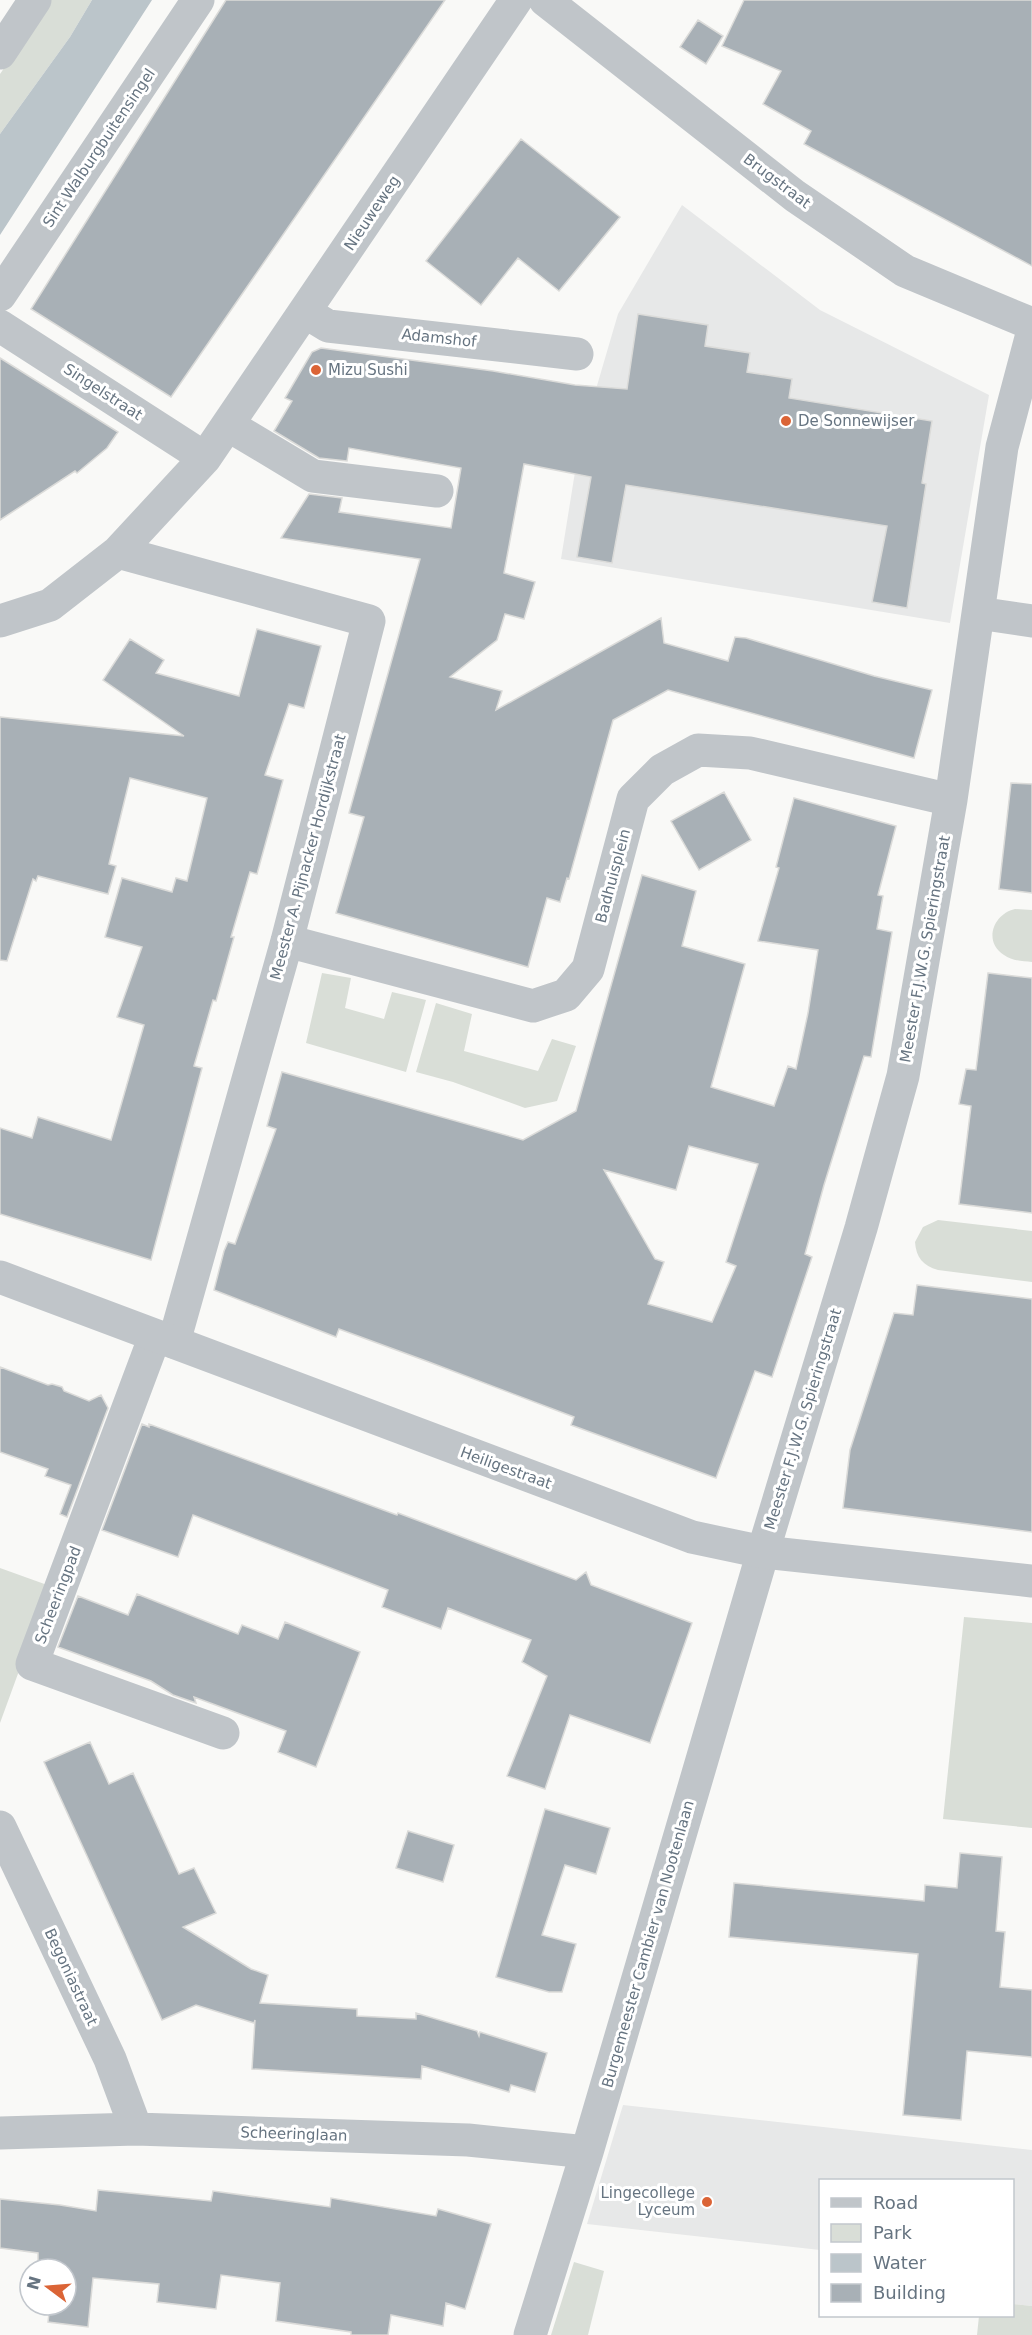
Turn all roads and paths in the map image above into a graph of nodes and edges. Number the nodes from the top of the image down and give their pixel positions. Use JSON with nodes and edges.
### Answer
{"nodes":[{"id":1,"x":35,"y":0,"type":"edge"},
{"id":2,"x":198,"y":0,"type":"edge"},
{"id":3,"x":516,"y":0,"type":"edge"},
{"id":4,"x":545,"y":0,"type":"edge"},
{"id":5,"x":0,"y":53,"type":"edge"},
{"id":6,"x":0,"y":296,"type":"edge"},
{"id":7,"x":305,"y":312,"type":"junction"},
{"id":8,"x":1032,"y":324,"type":"edge"},
{"id":9,"x":0,"y":326,"type":"edge"},
{"id":10,"x":1032,"y":334,"type":"edge"},
{"id":11,"x":577,"y":354,"type":"dead end"},
{"id":12,"x":228,"y":425,"type":"junction"},
{"id":13,"x":205,"y":458,"type":"junction"},
{"id":14,"x":437,"y":491,"type":"dead end"},
{"id":15,"x":118,"y":552,"type":"junction"},
{"id":16,"x":978,"y":613,"type":"junction"},
{"id":17,"x":0,"y":621,"type":"edge"},
{"id":18,"x":1032,"y":621,"type":"edge"},
{"id":19,"x":951,"y":800,"type":"junction"},
{"id":20,"x":287,"y":941,"type":"junction"},
{"id":21,"x":0,"y":1277,"type":"edge"},
{"id":22,"x":165,"y":1339,"type":"junction"},
{"id":23,"x":763,"y":1552,"type":"junction"},
{"id":24,"x":1032,"y":1581,"type":"edge"},
{"id":25,"x":223,"y":1733,"type":"dead end"},
{"id":26,"x":0,"y":1827,"type":"edge"},
{"id":27,"x":136,"y":2129,"type":"junction"},
{"id":28,"x":0,"y":2133,"type":"edge"},
{"id":29,"x":587,"y":2152,"type":"junction"},
{"id":30,"x":530,"y":2335,"type":"edge"}],
"edges":[{"from":1,"to":5,"type":"street"},
{"from":2,"to":6,"type":"street","name":"Sint Walburgbuitensingel"},
{"from":3,"to":7,"type":"street","name":"Nieuweweg"},
{"from":4,"to":8,"type":"street","name":"Brugstraat"},
{"from":7,"to":11,"type":"street","name":"Adamshof"},
{"from":7,"to":12,"type":"street","name":"Nieuweweg"},
{"from":9,"to":13,"type":"street","name":"Singelstraat"},
{"from":10,"to":16,"type":"street","name":"Meester F.J.W.G. Spieringstraat"},
{"from":12,"to":13,"type":"street","name":"Nieuweweg"},
{"from":12,"to":14,"type":"street"},
{"from":13,"to":15,"type":"street","name":"Nieuweweg"},
{"from":15,"to":17,"type":"street","name":"Nieuweweg"},
{"from":15,"to":20,"type":"street","name":"Meester A. Pijnacker Hordijkstraat"},
{"from":16,"to":18,"type":"street"},
{"from":16,"to":19,"type":"street","name":"Meester F.J.W.G. Spieringstraat"},
{"from":19,"to":20,"type":"street","name":"Badhuisplein"},
{"from":19,"to":23,"type":"street","name":"Meester F.J.W.G. Spieringstraat"},
{"from":20,"to":22,"type":"street","name":"Meester A. Pijnacker Hordijkstraat"},
{"from":21,"to":22,"type":"street","name":"Heiligestraat"},
{"from":22,"to":23,"type":"street","name":"Heiligestraat"},
{"from":22,"to":25,"type":"street","name":"Scheeringpad"},
{"from":23,"to":24,"type":"street","name":"Heiligestraat"},
{"from":23,"to":29,"type":"street","name":"Burgemeester Cambier van Nootenlaan"},
{"from":26,"to":27,"type":"street","name":"Begoniastraat"},
{"from":27,"to":28,"type":"street","name":"Scheeringlaan"},
{"from":27,"to":29,"type":"street","name":"Scheeringlaan"},
{"from":29,"to":30,"type":"street","name":"Burgemeester Cambier van Nootenlaan"}]}
